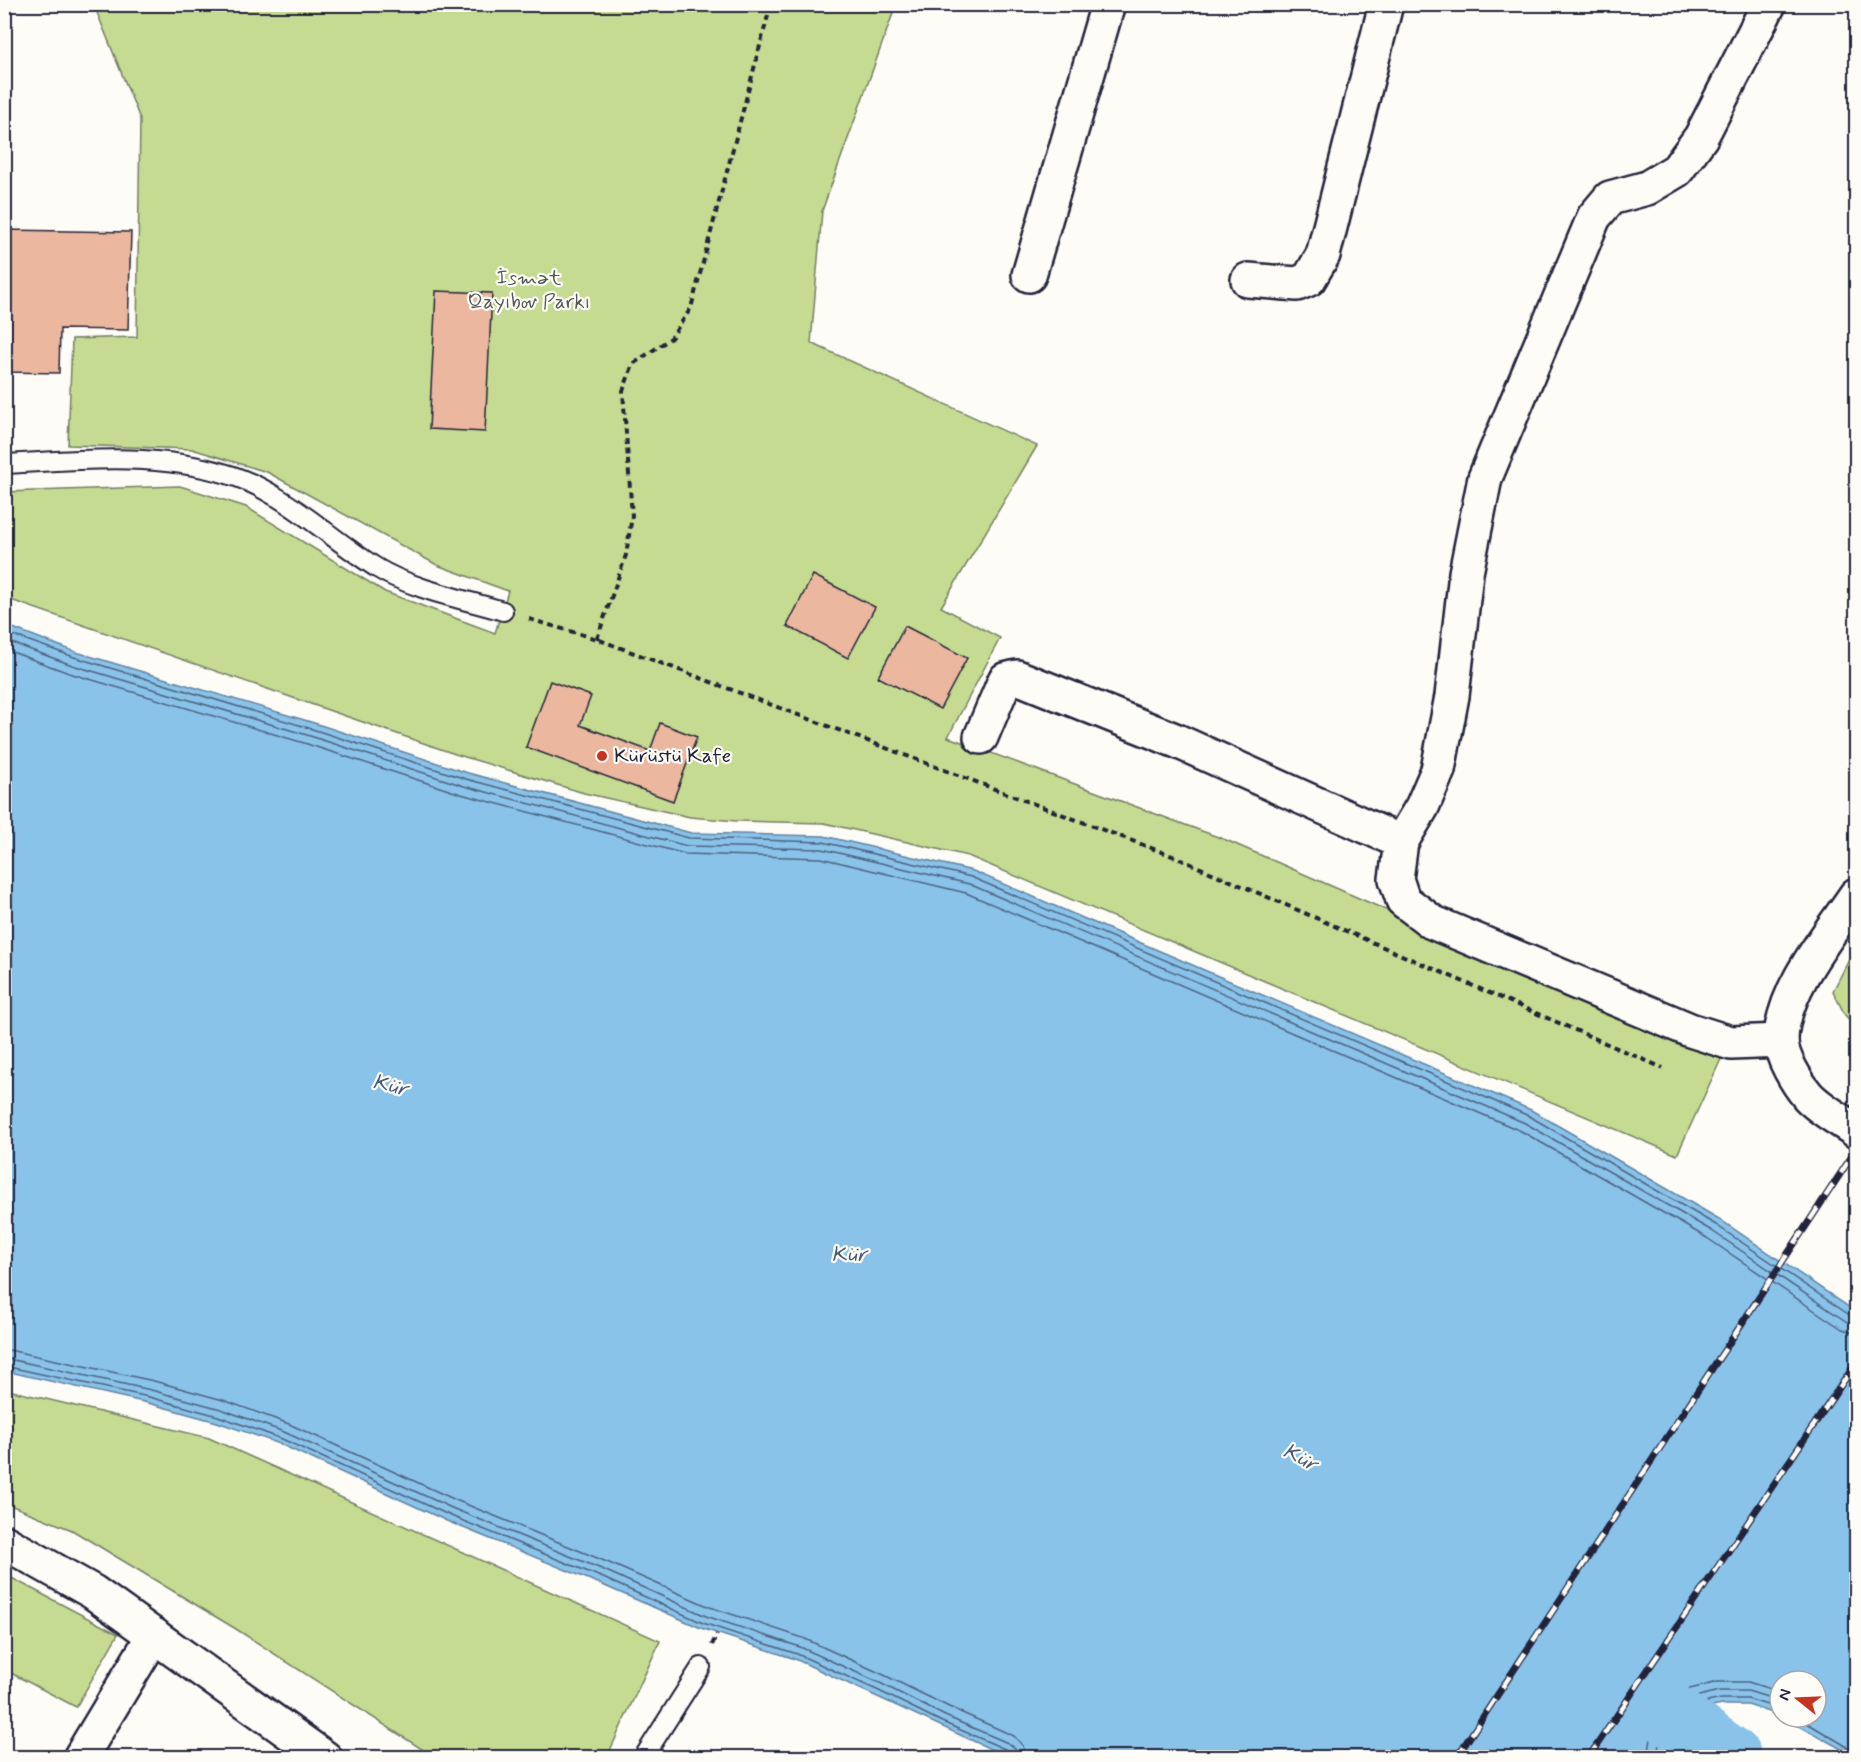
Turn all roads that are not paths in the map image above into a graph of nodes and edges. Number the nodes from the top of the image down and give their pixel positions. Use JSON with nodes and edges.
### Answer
{"nodes":[{"id":1,"x":1108,"y":4,"type":"edge"},
{"id":2,"x":1386,"y":4,"type":"edge"},
{"id":3,"x":1769,"y":4,"type":"edge"},
{"id":4,"x":1029,"y":275,"type":"dead end"},
{"id":5,"x":1248,"y":280,"type":"dead end"},
{"id":6,"x":4,"y":464,"type":"edge"},
{"id":7,"x":503,"y":611,"type":"road end"},
{"id":8,"x":981,"y":737,"type":"dead end"},
{"id":9,"x":1401,"y":842,"type":"junction"},
{"id":10,"x":1857,"y":895,"type":"edge"},
{"id":11,"x":1781,"y":1041,"type":"junction"},
{"id":12,"x":1857,"y":1131,"type":"edge"},
{"id":13,"x":4,"y":1542,"type":"edge"},
{"id":14,"x":154,"y":1635,"type":"junction"},
{"id":15,"x":701,"y":1666,"type":"dead end"},
{"id":16,"x":80,"y":1758,"type":"edge"},
{"id":17,"x":325,"y":1758,"type":"edge"},
{"id":18,"x":643,"y":1758,"type":"edge"}],
"edges":[{"from":1,"to":4,"type":"street"},
{"from":2,"to":5,"type":"street"},
{"from":3,"to":9,"type":"street"},
{"from":6,"to":7,"type":"lane"},
{"from":8,"to":9,"type":"street"},
{"from":9,"to":11,"type":"street"},
{"from":10,"to":11,"type":"street"},
{"from":11,"to":12,"type":"street"},
{"from":13,"to":14,"type":"street"},
{"from":14,"to":16,"type":"street"},
{"from":14,"to":17,"type":"street"},
{"from":15,"to":18,"type":"lane"}]}
